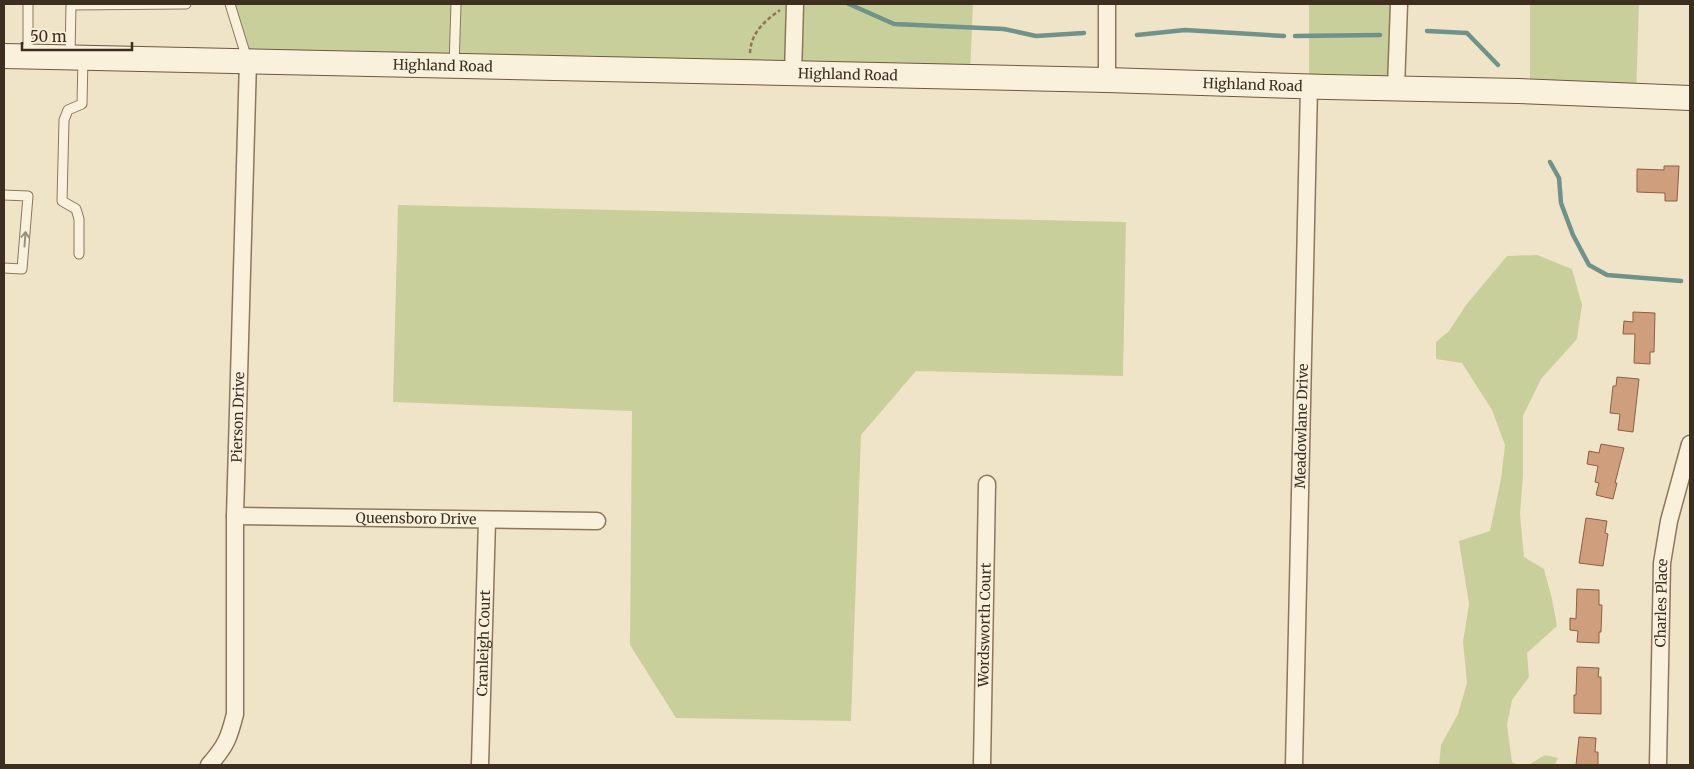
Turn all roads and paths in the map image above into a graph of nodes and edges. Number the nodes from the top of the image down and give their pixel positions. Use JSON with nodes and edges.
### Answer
{"nodes":[{"id":1,"x":28,"y":4,"type":"edge"},
{"id":2,"x":71,"y":4,"type":"edge"},
{"id":3,"x":186,"y":4,"type":"edge"},
{"id":4,"x":230,"y":4,"type":"edge"},
{"id":5,"x":456,"y":4,"type":"edge"},
{"id":6,"x":782,"y":4,"type":"edge"},
{"id":7,"x":795,"y":4,"type":"edge"},
{"id":8,"x":1107,"y":4,"type":"edge"},
{"id":9,"x":1398,"y":4,"type":"edge"},
{"id":10,"x":4,"y":56,"type":"edge"},
{"id":11,"x":28,"y":56,"type":"junction"},
{"id":12,"x":76,"y":58,"type":"junction"},
{"id":13,"x":750,"y":61,"type":"dead end"},
{"id":14,"x":248,"y":62,"type":"junction"},
{"id":15,"x":454,"y":66,"type":"junction"},
{"id":16,"x":793,"y":74,"type":"junction"},
{"id":17,"x":1107,"y":80,"type":"junction"},
{"id":18,"x":1308,"y":87,"type":"junction"},
{"id":19,"x":1396,"y":88,"type":"junction"},
{"id":20,"x":1690,"y":98,"type":"edge"},
{"id":21,"x":4,"y":195,"type":"edge"},
{"id":22,"x":79,"y":254,"type":"dead end"},
{"id":23,"x":4,"y":268,"type":"edge"},
{"id":24,"x":1690,"y":444,"type":"edge"},
{"id":25,"x":987,"y":484,"type":"dead end"},
{"id":26,"x":235,"y":516,"type":"junction"},
{"id":27,"x":487,"y":520,"type":"junction"},
{"id":28,"x":598,"y":521,"type":"dead end"},
{"id":29,"x":209,"y":765,"type":"edge"},
{"id":30,"x":480,"y":765,"type":"edge"},
{"id":31,"x":982,"y":765,"type":"edge"},
{"id":32,"x":1294,"y":765,"type":"edge"},
{"id":33,"x":1658,"y":765,"type":"edge"}],
"edges":[{"from":1,"to":11,"type":"lane"},
{"from":2,"to":3,"type":"lane"},
{"from":2,"to":12,"type":"lane"},
{"from":4,"to":14,"type":"lane"},
{"from":5,"to":15,"type":"lane"},
{"from":6,"to":13,"type":"path"},
{"from":7,"to":16,"type":"street"},
{"from":8,"to":17,"type":"street"},
{"from":9,"to":19,"type":"street"},
{"from":10,"to":11,"type":"street","name":"Highland Road"},
{"from":11,"to":12,"type":"street","name":"Highland Road"},
{"from":12,"to":14,"type":"street","name":"Highland Road"},
{"from":12,"to":22,"type":"lane"},
{"from":14,"to":15,"type":"street","name":"Highland Road"},
{"from":14,"to":26,"type":"street","name":"Pierson Drive"},
{"from":15,"to":16,"type":"street","name":"Highland Road"},
{"from":16,"to":17,"type":"street","name":"Highland Road"},
{"from":17,"to":18,"type":"street","name":"Highland Road"},
{"from":18,"to":19,"type":"street","name":"Highland Road"},
{"from":18,"to":32,"type":"street","name":"Meadowlane Drive"},
{"from":19,"to":20,"type":"street","name":"Highland Road"},
{"from":23,"to":21,"type":"lane","one_way":true},
{"from":24,"to":33,"type":"street","name":"Charles Place"},
{"from":25,"to":31,"type":"street","name":"Wordsworth Court"},
{"from":26,"to":27,"type":"street","name":"Queensboro Drive"},
{"from":26,"to":29,"type":"street","name":"Pierson Drive"},
{"from":27,"to":28,"type":"street","name":"Queensboro Drive"},
{"from":27,"to":30,"type":"street","name":"Cranleigh Court"}]}
